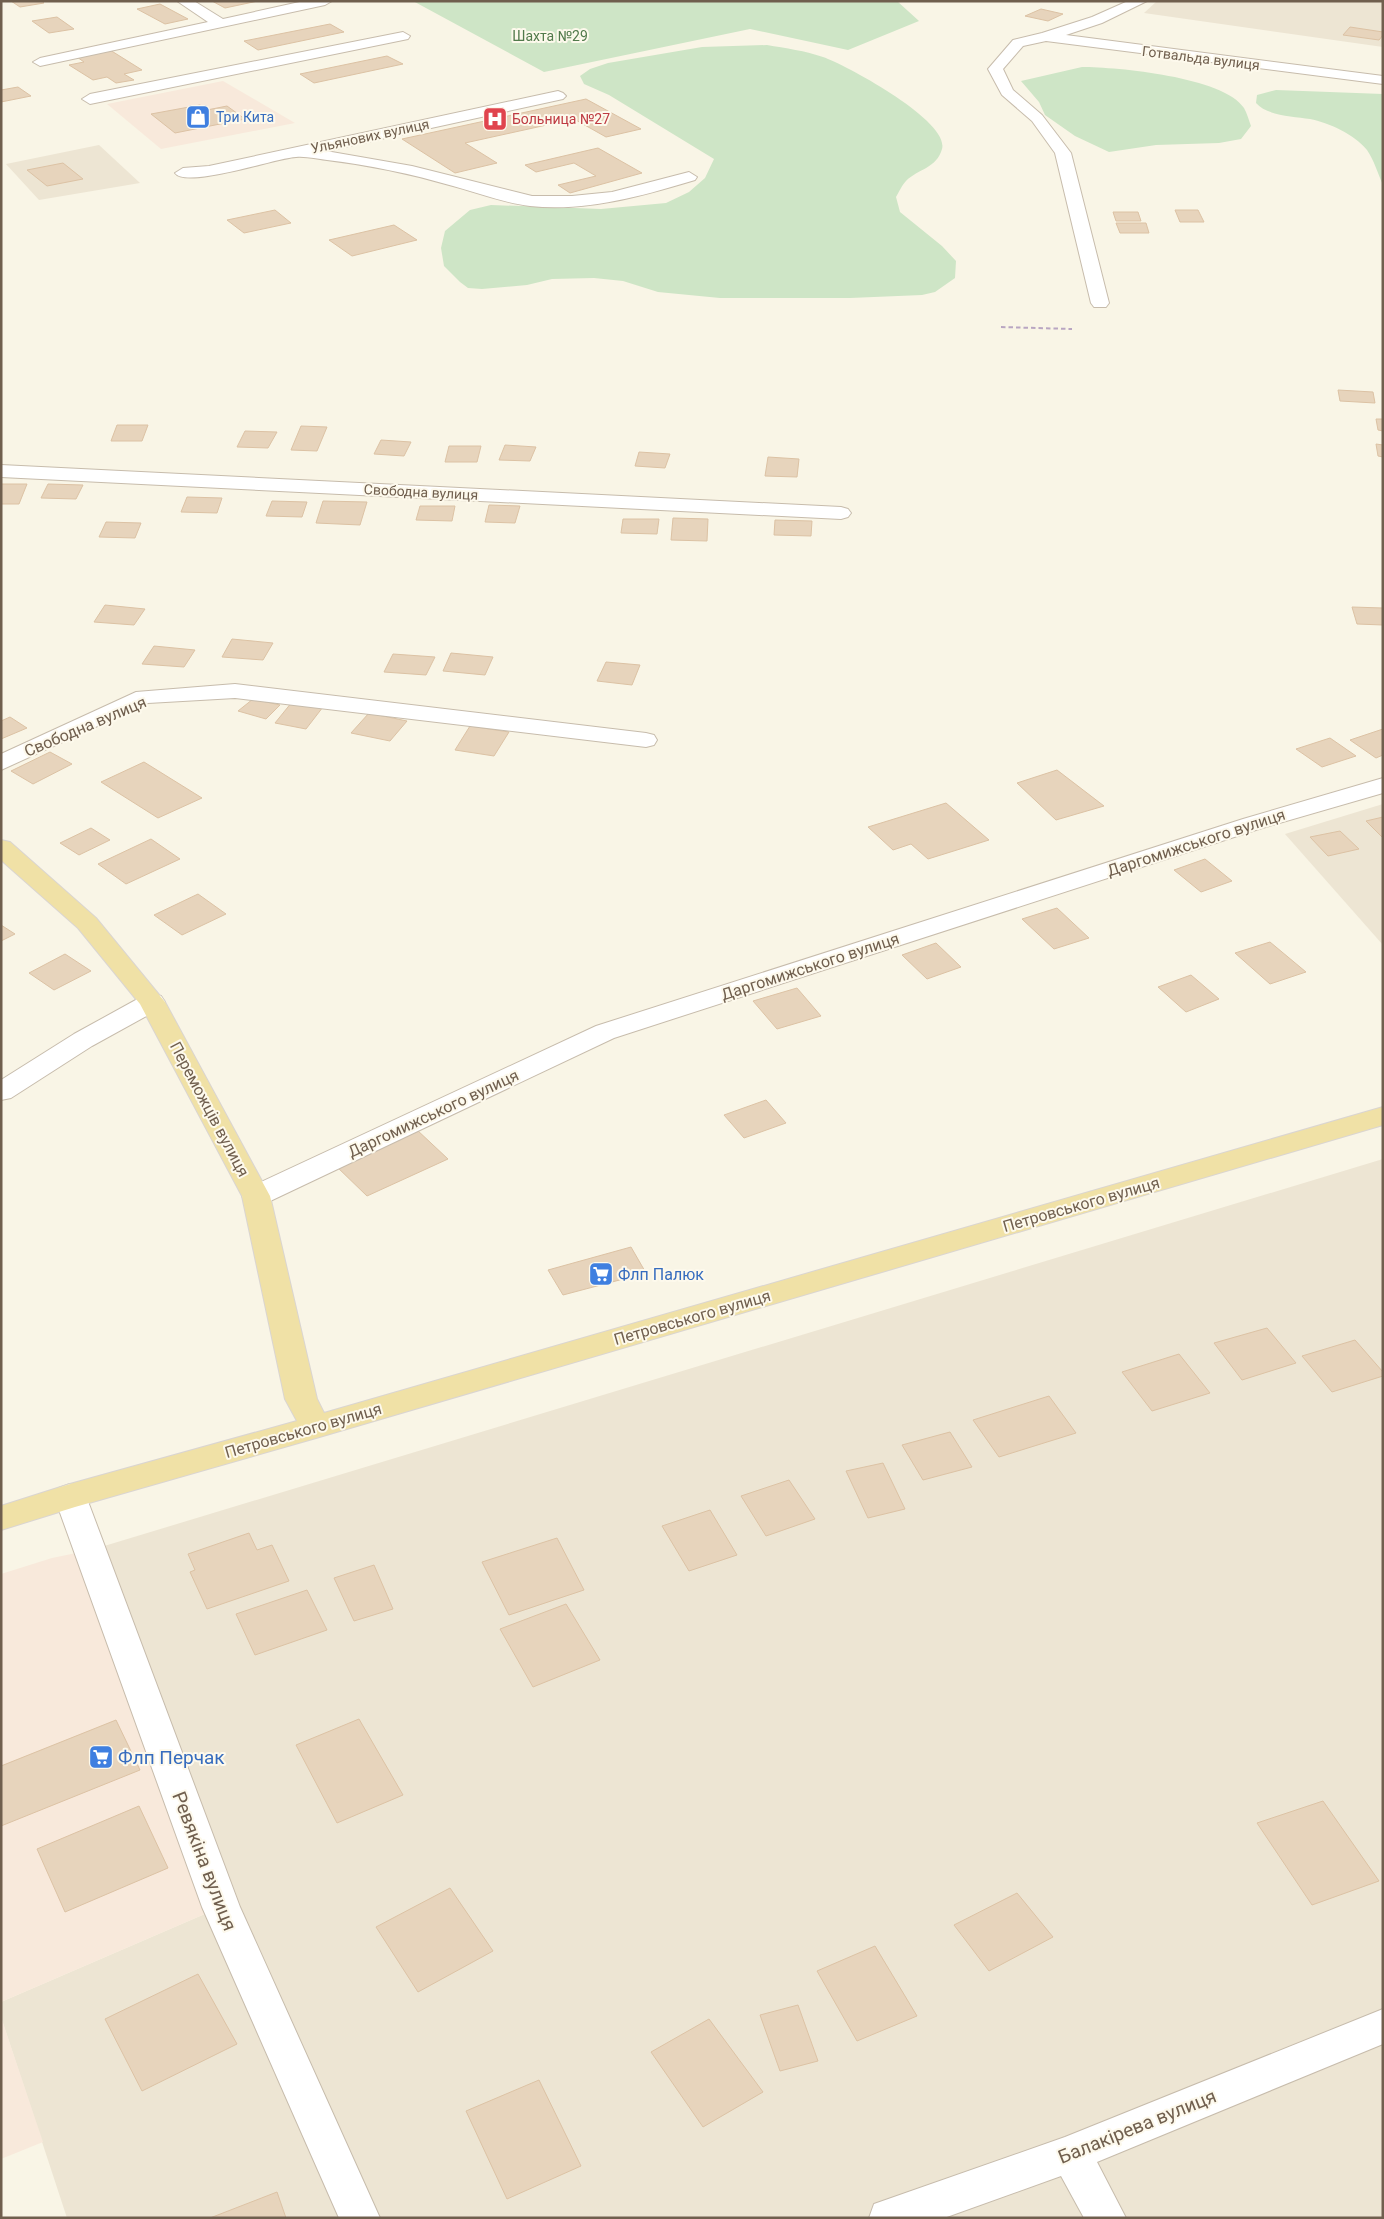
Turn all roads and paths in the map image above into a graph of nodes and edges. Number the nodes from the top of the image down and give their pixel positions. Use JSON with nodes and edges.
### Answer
{"nodes":[{"id":1,"x":184,"y":1,"type":"edge"},
{"id":2,"x":325,"y":1,"type":"edge"},
{"id":3,"x":1140,"y":1,"type":"edge"},
{"id":4,"x":220,"y":23,"type":"junction"},
{"id":5,"x":403,"y":36,"type":"dead end"},
{"id":6,"x":1046,"y":37,"type":"junction"},
{"id":7,"x":40,"y":62,"type":"dead end"},
{"id":8,"x":1383,"y":71,"type":"edge"},
{"id":9,"x":1337,"y":73,"type":"junction"},
{"id":10,"x":1383,"y":80,"type":"edge"},
{"id":11,"x":558,"y":96,"type":"dead end"},
{"id":12,"x":90,"y":99,"type":"dead end"},
{"id":13,"x":294,"y":152,"type":"junction"},
{"id":14,"x":183,"y":173,"type":"dead end"},
{"id":15,"x":689,"y":177,"type":"dead end"},
{"id":16,"x":1100,"y":303,"type":"dead end"},
{"id":17,"x":1,"y":471,"type":"edge"},
{"id":18,"x":841,"y":513,"type":"dead end"},
{"id":19,"x":646,"y":740,"type":"dead end"},
{"id":20,"x":1,"y":763,"type":"edge"},
{"id":21,"x":1383,"y":785,"type":"edge"},
{"id":22,"x":1,"y":847,"type":"edge"},
{"id":23,"x":152,"y":1002,"type":"junction"},
{"id":24,"x":1,"y":1092,"type":"edge"},
{"id":25,"x":1383,"y":1116,"type":"edge"},
{"id":26,"x":256,"y":1196,"type":"junction"},
{"id":27,"x":316,"y":1427,"type":"junction"},
{"id":28,"x":70,"y":1496,"type":"junction"},
{"id":29,"x":1,"y":1518,"type":"edge"},
{"id":30,"x":1383,"y":2026,"type":"edge"},
{"id":31,"x":1071,"y":2154,"type":"junction"},
{"id":32,"x":360,"y":2218,"type":"edge"},
{"id":33,"x":889,"y":2218,"type":"edge"},
{"id":34,"x":1106,"y":2218,"type":"edge"}],
"edges":[{"from":1,"to":4,"type":"street"},
{"from":2,"to":4,"type":"street"},
{"from":3,"to":6,"type":"street"},
{"from":4,"to":7,"type":"street"},
{"from":5,"to":12,"type":"street"},
{"from":6,"to":9,"type":"street","name":"Готвальда вулиця"},
{"from":6,"to":16,"type":"street"},
{"from":8,"to":9,"type":"street"},
{"from":9,"to":10,"type":"street","name":"Готвальда вулиця"},
{"from":11,"to":13,"type":"street","name":"Ульянових вулиця"},
{"from":13,"to":14,"type":"street","name":"Ульянових вулиця"},
{"from":13,"to":15,"type":"street"},
{"from":17,"to":18,"type":"street","name":"Свободна вулиця"},
{"from":19,"to":20,"type":"street","name":"Свободна вулиця"},
{"from":21,"to":26,"type":"street","name":"Даргомижського вулиця"},
{"from":22,"to":23,"type":"main road","name":"Переможців вулиця"},
{"from":23,"to":24,"type":"street"},
{"from":23,"to":26,"type":"main road","name":"Переможців вулиця"},
{"from":25,"to":27,"type":"main road","name":"Петровського вулиця"},
{"from":26,"to":27,"type":"main road","name":"Переможців вулиця"},
{"from":27,"to":28,"type":"main road","name":"Петровського вулиця"},
{"from":28,"to":29,"type":"main road","name":"Петровського вулиця"},
{"from":28,"to":32,"type":"street","name":"Ревякіна вулиця"},
{"from":30,"to":31,"type":"street","name":"Балакірева вулиця"},
{"from":31,"to":33,"type":"street","name":"Балакірева вулиця"},
{"from":31,"to":34,"type":"street"}]}
